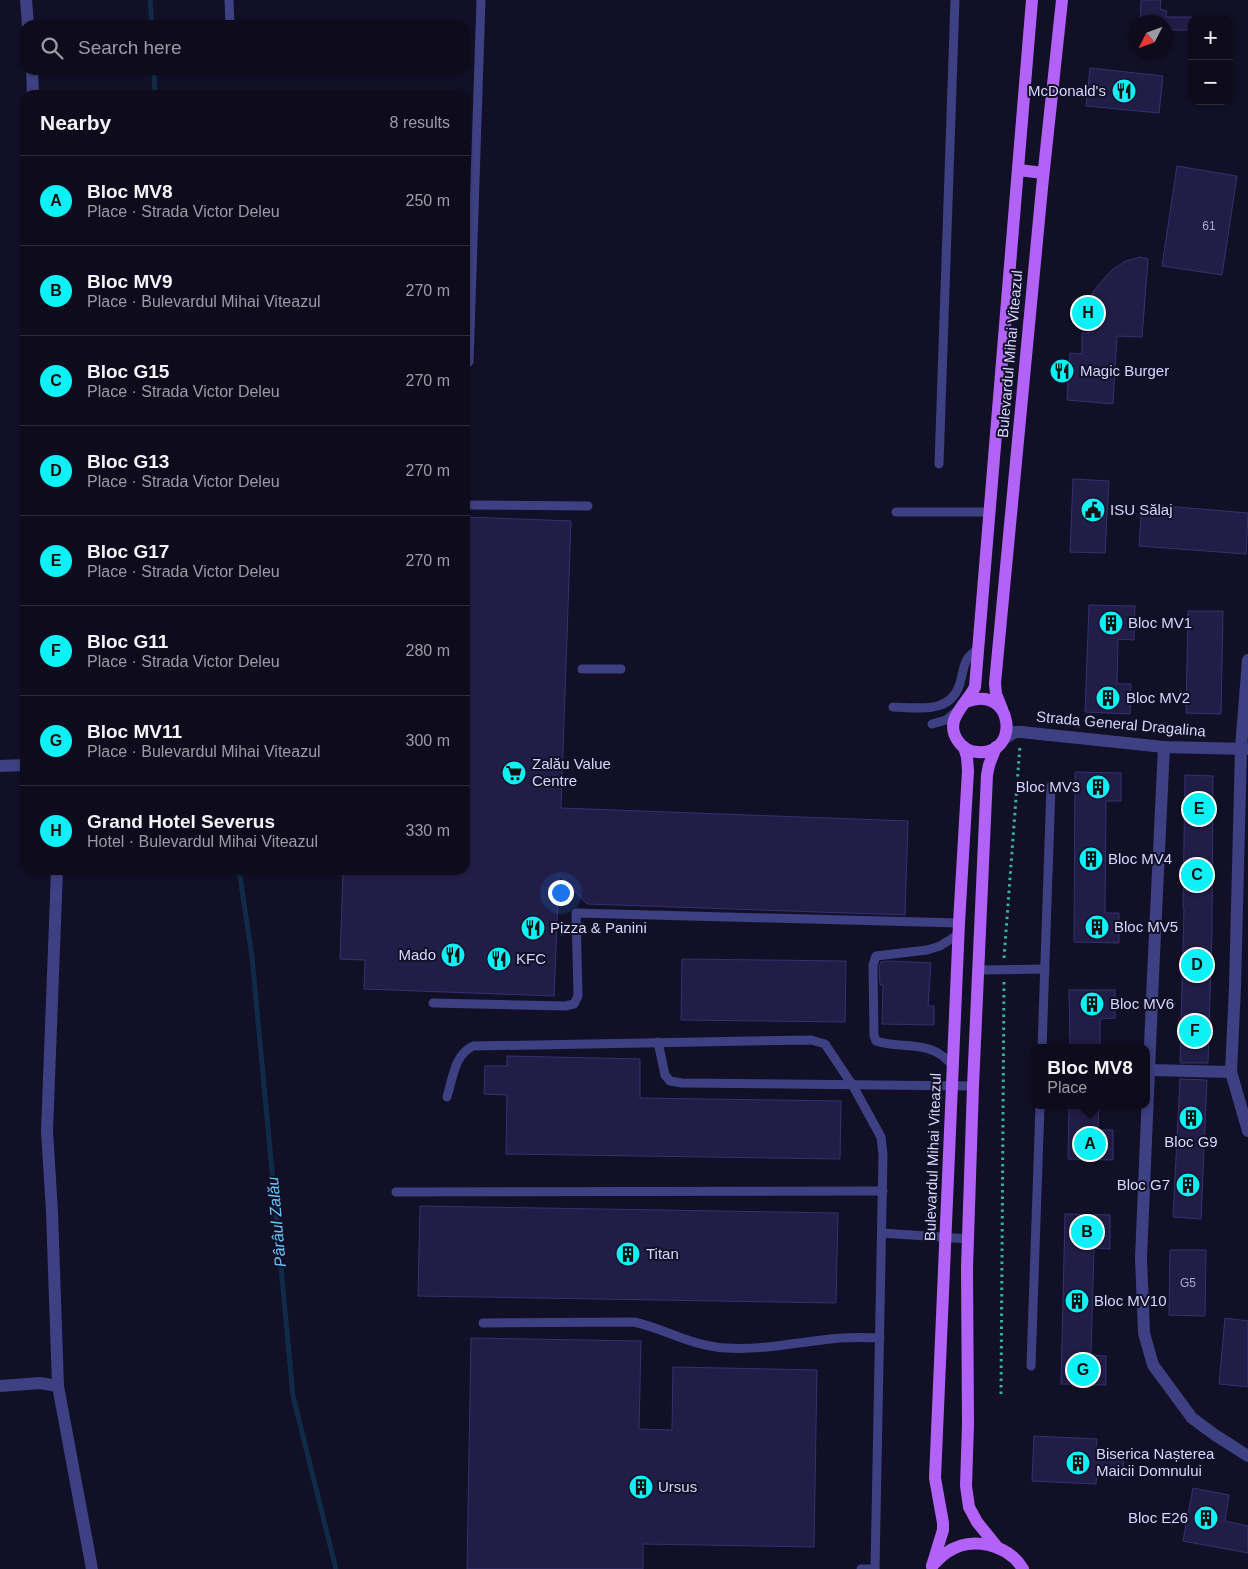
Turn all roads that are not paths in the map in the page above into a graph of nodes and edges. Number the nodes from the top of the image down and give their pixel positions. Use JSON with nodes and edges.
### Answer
{"nodes":[{"id":1,"x":26,"y":0,"type":"edge"},
{"id":2,"x":229,"y":0,"type":"edge"},
{"id":3,"x":481,"y":0,"type":"edge"},
{"id":4,"x":955,"y":0,"type":"edge"},
{"id":5,"x":1032,"y":0,"type":"edge"},
{"id":6,"x":1062,"y":0,"type":"edge"},
{"id":7,"x":28,"y":20,"type":"edge"},
{"id":8,"x":230,"y":20,"type":"edge"},
{"id":9,"x":32,"y":75,"type":"edge"},
{"id":10,"x":33,"y":90,"type":"edge"},
{"id":11,"x":1019,"y":170,"type":"junction"},
{"id":12,"x":1043,"y":173,"type":"junction"},
{"id":13,"x":470,"y":332,"type":"edge"},
{"id":14,"x":992,"y":463,"type":"junction"},
{"id":15,"x":939,"y":464,"type":"dead end"},
{"id":16,"x":1016,"y":465,"type":"junction"},
{"id":17,"x":470,"y":505,"type":"edge"},
{"id":18,"x":588,"y":506,"type":"dead end"},
{"id":19,"x":896,"y":512,"type":"dead end"},
{"id":20,"x":989,"y":512,"type":"junction"},
{"id":21,"x":978,"y":649,"type":"junction"},
{"id":22,"x":1248,"y":660,"type":"edge"},
{"id":23,"x":582,"y":669,"type":"dead end"},
{"id":24,"x":621,"y":669,"type":"dead end"},
{"id":25,"x":894,"y":707,"type":"dead end"},
{"id":26,"x":962,"y":707,"type":"junction"},
{"id":27,"x":1004,"y":715,"type":"junction"},
{"id":28,"x":1020,"y":732,"type":"junction"},
{"id":29,"x":955,"y":736,"type":"junction"},
{"id":30,"x":1000,"y":743,"type":"junction"},
{"id":31,"x":964,"y":747,"type":"junction"},
{"id":32,"x":1164,"y":747,"type":"junction"},
{"id":33,"x":1245,"y":749,"type":"edge"},
{"id":34,"x":20,"y":765,"type":"edge"},
{"id":35,"x":0,"y":766,"type":"edge"},
{"id":36,"x":1052,"y":786,"type":"dead end"},
{"id":37,"x":57,"y":875,"type":"edge"},
{"id":38,"x":959,"y":929,"type":"junction"},
{"id":39,"x":1045,"y":969,"type":"junction"},
{"id":40,"x":979,"y":970,"type":"junction"},
{"id":41,"x":1242,"y":987,"type":"edge"},
{"id":42,"x":433,"y":1003,"type":"dead end"},
{"id":43,"x":658,"y":1042,"type":"junction"},
{"id":44,"x":1042,"y":1044,"type":"edge"},
{"id":45,"x":1150,"y":1048,"type":"edge"},
{"id":46,"x":953,"y":1066,"type":"junction"},
{"id":47,"x":1150,"y":1070,"type":"edge"},
{"id":48,"x":1231,"y":1072,"type":"junction"},
{"id":49,"x":853,"y":1086,"type":"junction"},
{"id":50,"x":952,"y":1086,"type":"junction"},
{"id":51,"x":973,"y":1086,"type":"junction"},
{"id":52,"x":447,"y":1097,"type":"dead end"},
{"id":53,"x":1040,"y":1109,"type":"edge"},
{"id":54,"x":1147,"y":1109,"type":"edge"},
{"id":55,"x":1248,"y":1131,"type":"edge"},
{"id":56,"x":883,"y":1191,"type":"junction"},
{"id":57,"x":396,"y":1192,"type":"dead end"},
{"id":58,"x":882,"y":1233,"type":"junction"},
{"id":59,"x":946,"y":1238,"type":"junction"},
{"id":60,"x":969,"y":1239,"type":"junction"},
{"id":61,"x":483,"y":1323,"type":"dead end"},
{"id":62,"x":880,"y":1338,"type":"junction"},
{"id":63,"x":1032,"y":1366,"type":"dead end"},
{"id":64,"x":0,"y":1386,"type":"edge"},
{"id":65,"x":58,"y":1386,"type":"junction"},
{"id":66,"x":1248,"y":1456,"type":"edge"},
{"id":67,"x":998,"y":1548,"type":"junction"},
{"id":68,"x":931,"y":1568,"type":"edge"},
{"id":69,"x":92,"y":1569,"type":"edge"},
{"id":70,"x":860,"y":1569,"type":"edge"},
{"id":71,"x":875,"y":1569,"type":"edge"},
{"id":72,"x":1023,"y":1569,"type":"edge"}],
"edges":[{"from":1,"to":7,"type":"street"},
{"from":2,"to":8,"type":"lane"},
{"from":3,"to":13,"type":"lane"},
{"from":4,"to":15,"type":"lane"},
{"from":5,"to":11,"type":"main road","name":"Bulevardul Mihai Viteazul"},
{"from":6,"to":12,"type":"main road","name":"Bulevardul Mihai Viteazul"},
{"from":9,"to":10,"type":"street"},
{"from":11,"to":12,"type":"main road"},
{"from":11,"to":14,"type":"main road","name":"Bulevardul Mihai Viteazul"},
{"from":12,"to":16,"type":"main road","name":"Bulevardul Mihai Viteazul"},
{"from":14,"to":16,"type":"main road"},
{"from":14,"to":20,"type":"main road","name":"Bulevardul Mihai Viteazul"},
{"from":16,"to":27,"type":"main road","name":"Bulevardul Mihai Viteazul"},
{"from":17,"to":18,"type":"lane"},
{"from":19,"to":20,"type":"lane"},
{"from":20,"to":21,"type":"main road","name":"Bulevardul Mihai Viteazul"},
{"from":21,"to":25,"type":"lane"},
{"from":21,"to":26,"type":"main road","name":"Bulevardul Mihai Viteazul"},
{"from":22,"to":33,"type":"street"},
{"from":23,"to":24,"type":"lane"},
{"from":26,"to":27,"type":"main road"},
{"from":26,"to":29,"type":"main road","name":"Bulevardul Mihai Viteazul"},
{"from":26,"to":29,"type":"lane"},
{"from":27,"to":28,"type":"street","name":"Strada General Dragalina"},
{"from":27,"to":30,"type":"main road","name":"Bulevardul Mihai Viteazul"},
{"from":28,"to":30,"type":"street","name":"Strada General Dragalina"},
{"from":28,"to":32,"type":"street","name":"Strada General Dragalina"},
{"from":29,"to":31,"type":"main road"},
{"from":30,"to":31,"type":"main road"},
{"from":30,"to":40,"type":"main road","name":"Bulevardul Mihai Viteazul"},
{"from":31,"to":38,"type":"main road","name":"Bulevardul Mihai Viteazul"},
{"from":32,"to":33,"type":"street","name":"Strada General Dragalina"},
{"from":32,"to":45,"type":"street"},
{"from":33,"to":41,"type":"street"},
{"from":34,"to":35,"type":"street"},
{"from":36,"to":39,"type":"lane"},
{"from":37,"to":65,"type":"street"},
{"from":38,"to":42,"type":"lane"},
{"from":38,"to":46,"type":"main road","name":"Bulevardul Mihai Viteazul"},
{"from":38,"to":46,"type":"lane"},
{"from":39,"to":40,"type":"lane"},
{"from":39,"to":44,"type":"lane"},
{"from":40,"to":51,"type":"main road","name":"Bulevardul Mihai Viteazul"},
{"from":41,"to":48,"type":"street"},
{"from":43,"to":49,"type":"lane"},
{"from":43,"to":49,"type":"lane"},
{"from":43,"to":52,"type":"lane"},
{"from":46,"to":50,"type":"main road","name":"Bulevardul Mihai Viteazul"},
{"from":47,"to":48,"type":"street"},
{"from":48,"to":55,"type":"street"},
{"from":49,"to":50,"type":"lane"},
{"from":49,"to":56,"type":"lane"},
{"from":50,"to":51,"type":"lane"},
{"from":50,"to":59,"type":"main road","name":"Bulevardul Mihai Viteazul"},
{"from":51,"to":60,"type":"main road","name":"Bulevardul Mihai Viteazul"},
{"from":53,"to":63,"type":"lane"},
{"from":54,"to":66,"type":"street"},
{"from":56,"to":57,"type":"lane"},
{"from":56,"to":58,"type":"lane"},
{"from":58,"to":59,"type":"lane"},
{"from":58,"to":62,"type":"lane"},
{"from":59,"to":60,"type":"lane"},
{"from":59,"to":68,"type":"main road","name":"Bulevardul Mihai Viteazul"},
{"from":60,"to":67,"type":"main road","name":"Bulevardul Mihai Viteazul"},
{"from":61,"to":62,"type":"lane"},
{"from":62,"to":71,"type":"lane"},
{"from":64,"to":65,"type":"street"},
{"from":65,"to":69,"type":"street"},
{"from":67,"to":68,"type":"main road"},
{"from":67,"to":72,"type":"main road"},
{"from":70,"to":71,"type":"lane"}]}
